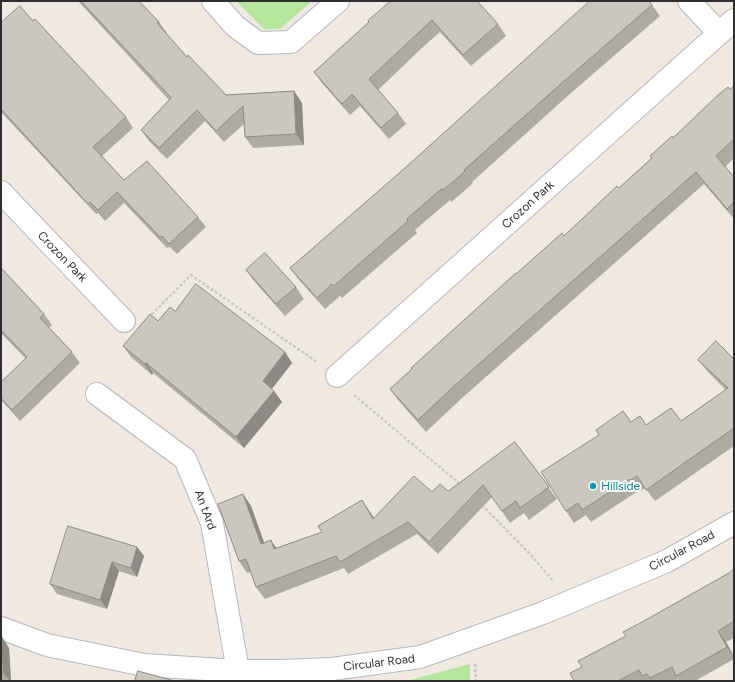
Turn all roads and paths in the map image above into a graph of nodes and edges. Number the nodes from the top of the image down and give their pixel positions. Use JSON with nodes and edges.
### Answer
{"nodes":[{"id":1,"x":213,"y":1,"type":"edge"},
{"id":2,"x":338,"y":1,"type":"edge"},
{"id":3,"x":689,"y":1,"type":"edge"},
{"id":4,"x":726,"y":26,"type":"edge"},
{"id":5,"x":1,"y":192,"type":"edge"},
{"id":6,"x":124,"y":321,"type":"joint"},
{"id":7,"x":337,"y":376,"type":"junction"},
{"id":8,"x":97,"y":394,"type":"dead end"},
{"id":9,"x":465,"y":488,"type":"edge"},
{"id":10,"x":481,"y":504,"type":"dead end"},
{"id":11,"x":734,"y":523,"type":"edge"},
{"id":12,"x":570,"y":602,"type":"junction"},
{"id":13,"x":1,"y":628,"type":"edge"},
{"id":14,"x":332,"y":669,"type":"junction"},
{"id":15,"x":238,"y":671,"type":"junction"},
{"id":16,"x":355,"y":681,"type":"edge"}],
"edges":[{"from":1,"to":2,"type":"street"},
{"from":3,"to":4,"type":"street","name":"Crozon Park"},
{"from":4,"to":7,"type":"street","name":"Crozon Park"},
{"from":5,"to":6,"type":"street","name":"Crozon Park"},
{"from":6,"to":7,"type":"path"},
{"from":7,"to":9,"type":"path"},
{"from":8,"to":15,"type":"street","name":"An tArd"},
{"from":10,"to":12,"type":"path"},
{"from":11,"to":12,"type":"street","name":"Circular Road"},
{"from":12,"to":14,"type":"street","name":"Circular Road"},
{"from":13,"to":15,"type":"street","name":"Circular Road"},
{"from":14,"to":15,"type":"street","name":"Circular Road"},
{"from":14,"to":16,"type":"street"}]}
